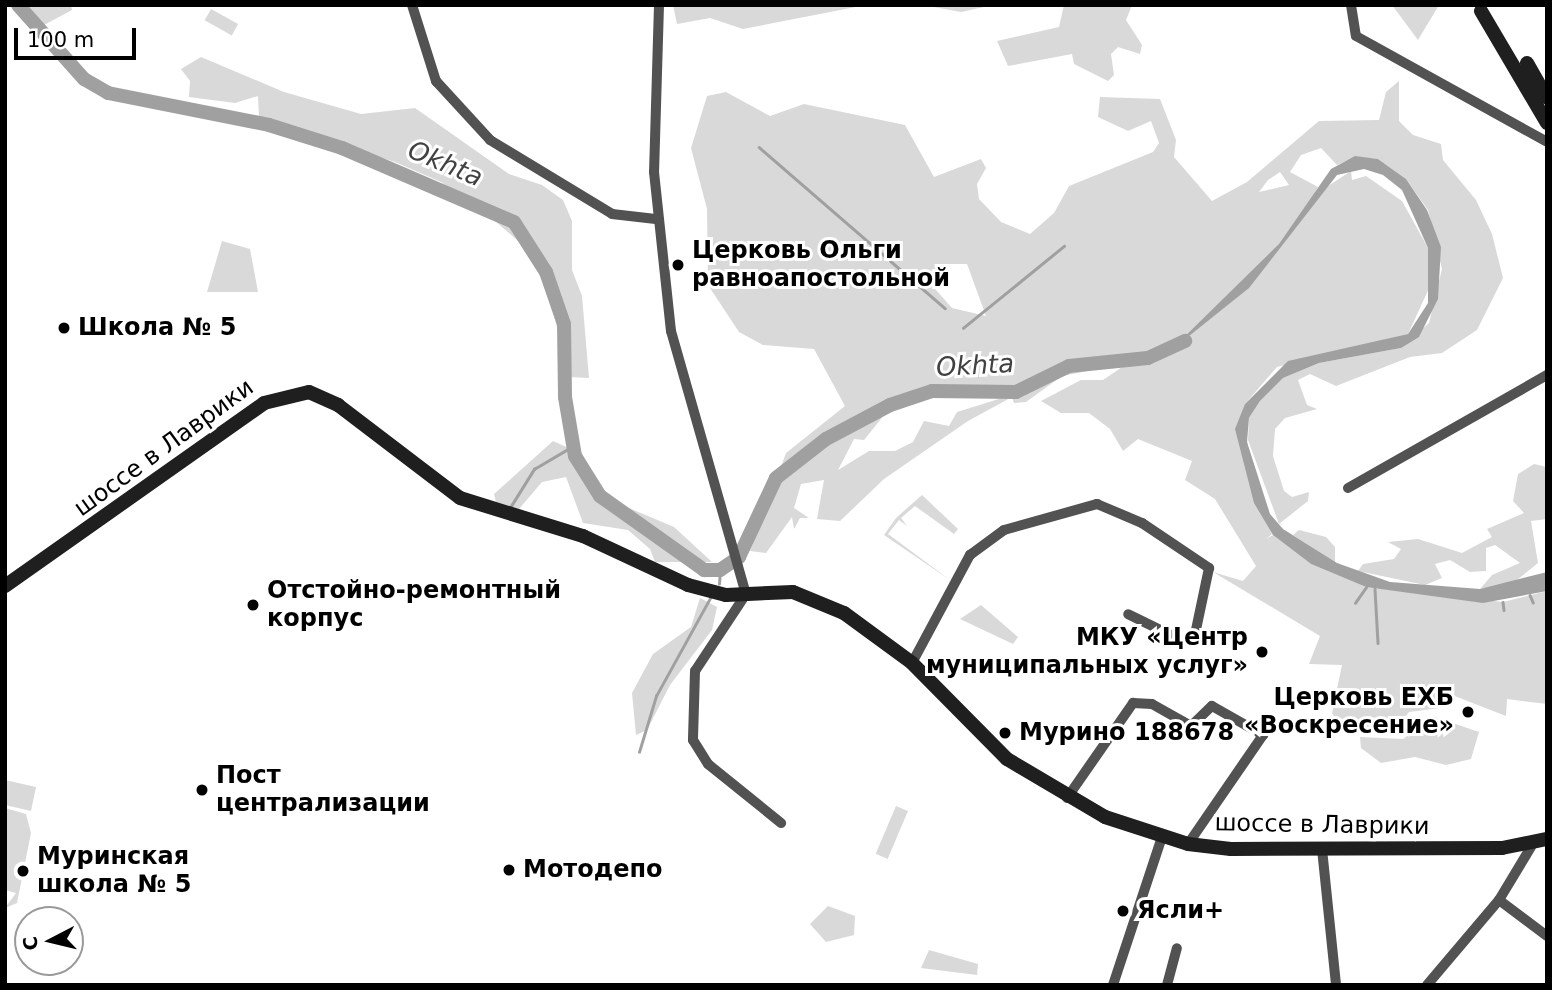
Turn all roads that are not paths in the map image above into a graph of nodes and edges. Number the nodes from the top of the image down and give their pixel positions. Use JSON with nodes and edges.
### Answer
{"nodes":[{"id":1,"x":412,"y":5,"type":"edge"},
{"id":2,"x":659,"y":5,"type":"edge"},
{"id":3,"x":1350,"y":5,"type":"edge"},
{"id":4,"x":1478,"y":8,"type":"edge"},
{"id":5,"x":1547,"y":98,"type":"edge"},
{"id":6,"x":1547,"y":123,"type":"edge"},
{"id":7,"x":1547,"y":142,"type":"edge"},
{"id":8,"x":656,"y":219,"type":"junction"},
{"id":9,"x":1547,"y":375,"type":"edge"},
{"id":10,"x":1348,"y":488,"type":"dead end"},
{"id":11,"x":5,"y":586,"type":"edge"},
{"id":12,"x":746,"y":594,"type":"junction"},
{"id":13,"x":1128,"y":614,"type":"dead end"},
{"id":14,"x":912,"y":663,"type":"junction"},
{"id":15,"x":1067,"y":799,"type":"junction"},
{"id":16,"x":781,"y":823,"type":"dead end"},
{"id":17,"x":1162,"y":837,"type":"junction"},
{"id":18,"x":1547,"y":839,"type":"edge"},
{"id":19,"x":1188,"y":844,"type":"junction"},
{"id":20,"x":1531,"y":846,"type":"junction"},
{"id":21,"x":1322,"y":849,"type":"junction"},
{"id":22,"x":1499,"y":900,"type":"junction"},
{"id":23,"x":1547,"y":936,"type":"edge"},
{"id":24,"x":1177,"y":948,"type":"dead end"},
{"id":25,"x":1113,"y":985,"type":"edge"},
{"id":26,"x":1167,"y":985,"type":"edge"},
{"id":27,"x":1336,"y":985,"type":"edge"},
{"id":28,"x":1427,"y":985,"type":"edge"}],
"edges":[{"from":1,"to":8,"type":"street"},
{"from":2,"to":8,"type":"street"},
{"from":3,"to":7,"type":"street"},
{"from":4,"to":5,"type":"street"},
{"from":4,"to":6,"type":"street"},
{"from":8,"to":12,"type":"street"},
{"from":9,"to":10,"type":"street"},
{"from":11,"to":12,"type":"street","name":"шоссе в Лаврики"},
{"from":12,"to":14,"type":"street","name":"шоссе в Лаврики"},
{"from":12,"to":16,"type":"street"},
{"from":13,"to":14,"type":"street"},
{"from":14,"to":15,"type":"street","name":"шоссе в Лаврики"},
{"from":15,"to":17,"type":"street","name":"шоссе в Лаврики"},
{"from":15,"to":19,"type":"street"},
{"from":17,"to":19,"type":"street","name":"шоссе в Лаврики"},
{"from":17,"to":25,"type":"street"},
{"from":18,"to":20,"type":"street"},
{"from":19,"to":21,"type":"street","name":"шоссе в Лаврики"},
{"from":20,"to":21,"type":"street","name":"шоссе в Лаврики"},
{"from":20,"to":22,"type":"street"},
{"from":21,"to":27,"type":"street"},
{"from":22,"to":23,"type":"street"},
{"from":22,"to":28,"type":"street"},
{"from":24,"to":26,"type":"street"}]}
